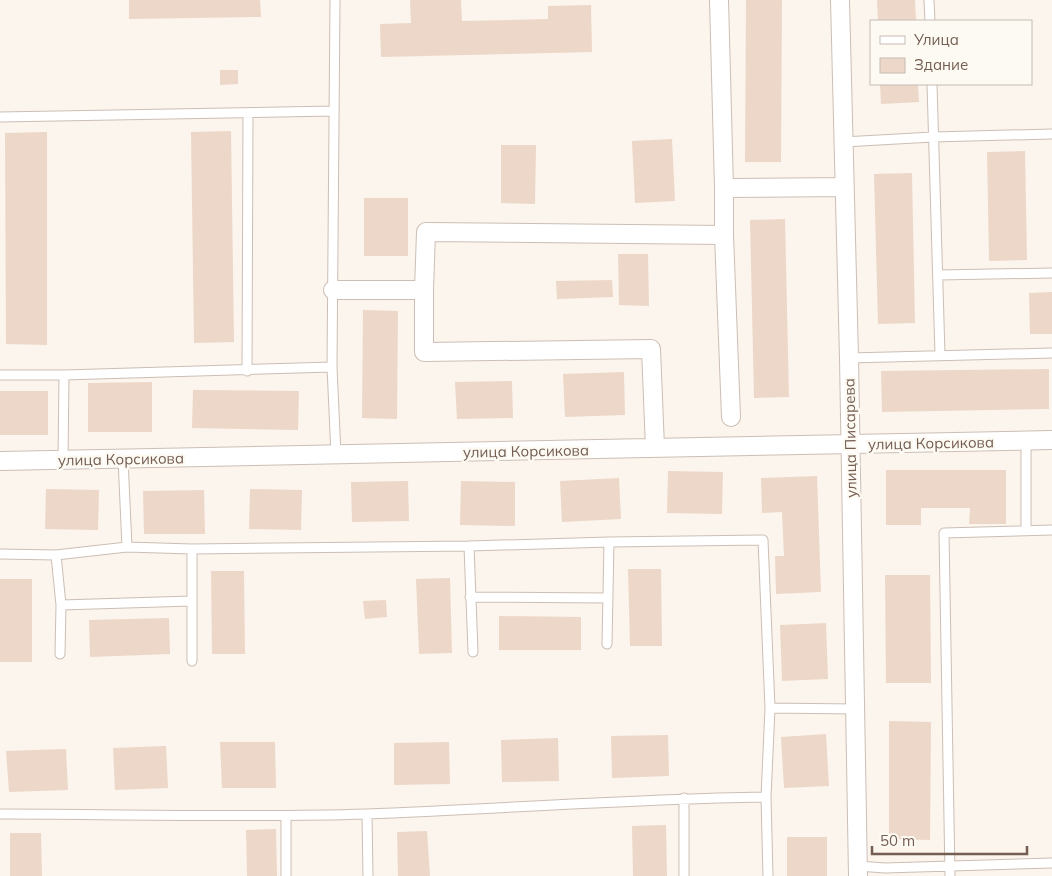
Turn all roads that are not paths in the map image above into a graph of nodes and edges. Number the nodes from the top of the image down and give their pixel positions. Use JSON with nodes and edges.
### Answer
{"nodes":[{"id":1,"x":335,"y":0,"type":"edge"},
{"id":2,"x":719,"y":0,"type":"edge"},
{"id":3,"x":840,"y":0,"type":"edge"},
{"id":4,"x":930,"y":0,"type":"edge"},
{"id":5,"x":930,"y":20,"type":"edge"},
{"id":6,"x":932,"y":85,"type":"edge"},
{"id":7,"x":333,"y":111,"type":"junction"},
{"id":8,"x":248,"y":113,"type":"junction"},
{"id":9,"x":0,"y":117,"type":"edge"},
{"id":10,"x":1052,"y":134,"type":"edge"},
{"id":11,"x":933,"y":137,"type":"junction"},
{"id":12,"x":843,"y":142,"type":"junction"},
{"id":13,"x":844,"y":187,"type":"junction"},
{"id":14,"x":724,"y":188,"type":"junction"},
{"id":15,"x":724,"y":235,"type":"junction"},
{"id":16,"x":1052,"y":273,"type":"edge"},
{"id":17,"x":938,"y":275,"type":"junction"},
{"id":18,"x":333,"y":290,"type":"junction"},
{"id":19,"x":424,"y":290,"type":"junction"},
{"id":20,"x":1052,"y":353,"type":"edge"},
{"id":21,"x":940,"y":355,"type":"junction"},
{"id":22,"x":849,"y":358,"type":"junction"},
{"id":23,"x":332,"y":367,"type":"junction"},
{"id":24,"x":247,"y":371,"type":"junction"},
{"id":25,"x":0,"y":375,"type":"edge"},
{"id":26,"x":64,"y":375,"type":"junction"},
{"id":27,"x":730,"y":417,"type":"dead end"},
{"id":28,"x":1052,"y":440,"type":"edge"},
{"id":29,"x":1026,"y":441,"type":"junction"},
{"id":30,"x":850,"y":445,"type":"junction"},
{"id":31,"x":655,"y":448,"type":"junction"},
{"id":32,"x":336,"y":455,"type":"junction"},
{"id":33,"x":124,"y":459,"type":"junction"},
{"id":34,"x":64,"y":460,"type":"junction"},
{"id":35,"x":0,"y":461,"type":"edge"},
{"id":36,"x":1026,"y":530,"type":"junction"},
{"id":37,"x":1052,"y":530,"type":"edge"},
{"id":38,"x":609,"y":542,"type":"junction"},
{"id":39,"x":469,"y":546,"type":"junction"},
{"id":40,"x":127,"y":547,"type":"junction"},
{"id":41,"x":192,"y":549,"type":"junction"},
{"id":42,"x":0,"y":554,"type":"edge"},
{"id":43,"x":56,"y":555,"type":"junction"},
{"id":44,"x":470,"y":598,"type":"junction"},
{"id":45,"x":607,"y":598,"type":"junction"},
{"id":46,"x":192,"y":601,"type":"junction"},
{"id":47,"x":61,"y":605,"type":"junction"},
{"id":48,"x":607,"y":644,"type":"dead end"},
{"id":49,"x":473,"y":652,"type":"dead end"},
{"id":50,"x":60,"y":654,"type":"dead end"},
{"id":51,"x":192,"y":661,"type":"dead end"},
{"id":52,"x":770,"y":708,"type":"junction"},
{"id":53,"x":854,"y":709,"type":"junction"},
{"id":54,"x":766,"y":797,"type":"junction"},
{"id":55,"x":684,"y":798,"type":"junction"},
{"id":56,"x":0,"y":814,"type":"edge"},
{"id":57,"x":367,"y":814,"type":"junction"},
{"id":58,"x":286,"y":816,"type":"junction"},
{"id":59,"x":1052,"y":864,"type":"edge"},
{"id":60,"x":950,"y":866,"type":"junction"},
{"id":61,"x":858,"y":871,"type":"edge"},
{"id":62,"x":286,"y":876,"type":"edge"},
{"id":63,"x":368,"y":876,"type":"edge"},
{"id":64,"x":684,"y":876,"type":"edge"},
{"id":65,"x":768,"y":876,"type":"edge"},
{"id":66,"x":950,"y":876,"type":"edge"}],
"edges":[{"from":1,"to":7,"type":"lane"},
{"from":2,"to":14,"type":"street"},
{"from":3,"to":12,"type":"street","name":"улица Писарева"},
{"from":4,"to":5,"type":"lane"},
{"from":6,"to":11,"type":"lane"},
{"from":7,"to":8,"type":"lane"},
{"from":7,"to":18,"type":"lane"},
{"from":8,"to":9,"type":"lane"},
{"from":8,"to":24,"type":"lane"},
{"from":10,"to":11,"type":"lane"},
{"from":11,"to":12,"type":"lane"},
{"from":11,"to":17,"type":"lane"},
{"from":12,"to":13,"type":"street","name":"улица Писарева"},
{"from":13,"to":14,"type":"street"},
{"from":13,"to":22,"type":"street","name":"улица Писарева"},
{"from":14,"to":15,"type":"street"},
{"from":15,"to":19,"type":"street"},
{"from":15,"to":27,"type":"street"},
{"from":16,"to":17,"type":"lane"},
{"from":17,"to":21,"type":"lane"},
{"from":18,"to":19,"type":"street"},
{"from":18,"to":23,"type":"lane"},
{"from":19,"to":31,"type":"street"},
{"from":20,"to":21,"type":"lane"},
{"from":21,"to":22,"type":"lane"},
{"from":22,"to":30,"type":"street","name":"улица Писарева"},
{"from":23,"to":24,"type":"lane"},
{"from":23,"to":32,"type":"lane"},
{"from":24,"to":26,"type":"lane"},
{"from":25,"to":26,"type":"lane"},
{"from":26,"to":34,"type":"lane"},
{"from":28,"to":29,"type":"street","name":"улица Корсикова"},
{"from":29,"to":30,"type":"street","name":"улица Корсикова"},
{"from":29,"to":36,"type":"lane"},
{"from":30,"to":31,"type":"street","name":"улица Корсикова"},
{"from":30,"to":53,"type":"street","name":"улица Писарева"},
{"from":31,"to":32,"type":"street","name":"улица Корсикова"},
{"from":32,"to":33,"type":"street","name":"улица Корсикова"},
{"from":33,"to":34,"type":"street","name":"улица Корсикова"},
{"from":33,"to":40,"type":"lane"},
{"from":34,"to":35,"type":"street","name":"улица Корсикова"},
{"from":36,"to":37,"type":"lane"},
{"from":36,"to":60,"type":"lane"},
{"from":38,"to":39,"type":"lane"},
{"from":38,"to":45,"type":"lane"},
{"from":38,"to":52,"type":"lane"},
{"from":39,"to":41,"type":"lane"},
{"from":39,"to":44,"type":"lane"},
{"from":40,"to":41,"type":"lane"},
{"from":40,"to":43,"type":"lane"},
{"from":41,"to":46,"type":"lane"},
{"from":42,"to":43,"type":"lane"},
{"from":43,"to":47,"type":"lane"},
{"from":44,"to":45,"type":"lane"},
{"from":44,"to":49,"type":"lane"},
{"from":45,"to":48,"type":"lane"},
{"from":46,"to":47,"type":"lane"},
{"from":46,"to":51,"type":"lane"},
{"from":47,"to":50,"type":"lane"},
{"from":52,"to":53,"type":"lane"},
{"from":52,"to":54,"type":"lane"},
{"from":53,"to":61,"type":"street","name":"улица Писарева"},
{"from":54,"to":55,"type":"lane"},
{"from":54,"to":65,"type":"lane"},
{"from":55,"to":57,"type":"lane"},
{"from":55,"to":64,"type":"lane"},
{"from":56,"to":58,"type":"lane"},
{"from":57,"to":58,"type":"lane"},
{"from":57,"to":63,"type":"lane"},
{"from":58,"to":62,"type":"lane"},
{"from":59,"to":60,"type":"lane"},
{"from":60,"to":61,"type":"lane"},
{"from":60,"to":66,"type":"lane"}]}
